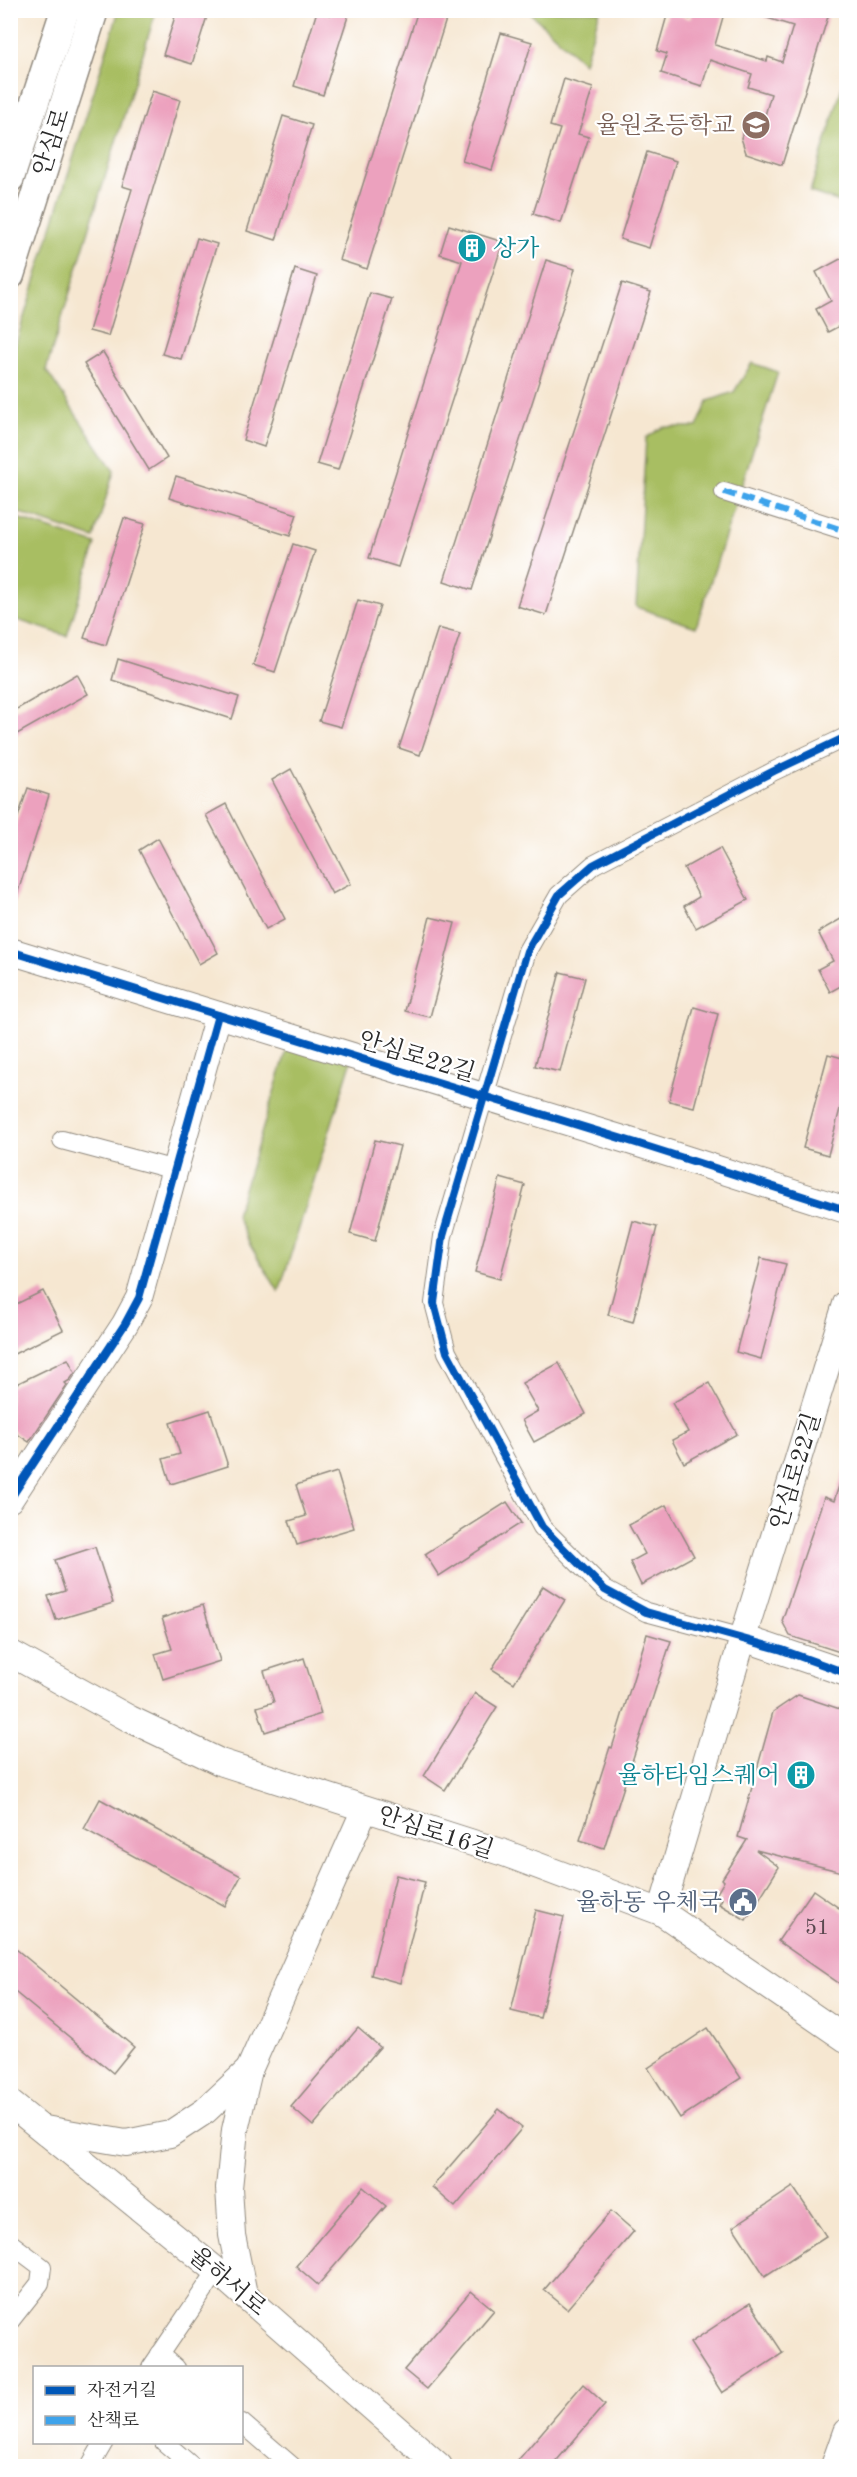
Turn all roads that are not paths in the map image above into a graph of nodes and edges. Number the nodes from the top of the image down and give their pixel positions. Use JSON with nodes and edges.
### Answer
{"nodes":[{"id":1,"x":65,"y":10,"type":"edge"},
{"id":2,"x":94,"y":10,"type":"edge"},
{"id":3,"x":10,"y":178,"type":"edge"},
{"id":4,"x":10,"y":275,"type":"edge"},
{"id":5,"x":724,"y":492,"type":"dead end"},
{"id":6,"x":846,"y":531,"type":"edge"},
{"id":7,"x":846,"y":737,"type":"edge"},
{"id":8,"x":10,"y":951,"type":"edge"},
{"id":9,"x":218,"y":1015,"type":"junction"},
{"id":10,"x":484,"y":1096,"type":"junction"},
{"id":11,"x":62,"y":1140,"type":"dead end"},
{"id":12,"x":175,"y":1170,"type":"junction"},
{"id":13,"x":846,"y":1210,"type":"edge"},
{"id":14,"x":846,"y":1304,"type":"edge"},
{"id":15,"x":10,"y":1499,"type":"edge"},
{"id":16,"x":743,"y":1638,"type":"junction"},
{"id":17,"x":10,"y":1653,"type":"edge"},
{"id":18,"x":846,"y":1673,"type":"edge"},
{"id":19,"x":365,"y":1809,"type":"junction"},
{"id":20,"x":661,"y":1912,"type":"junction"},
{"id":21,"x":846,"y":2039,"type":"edge"},
{"id":22,"x":249,"y":2070,"type":"junction"},
{"id":23,"x":10,"y":2103,"type":"edge"},
{"id":24,"x":42,"y":2128,"type":"junction"},
{"id":25,"x":10,"y":2243,"type":"edge"},
{"id":26,"x":217,"y":2271,"type":"junction"},
{"id":27,"x":244,"y":2294,"type":"junction"},
{"id":28,"x":10,"y":2321,"type":"edge"},
{"id":29,"x":155,"y":2361,"type":"edge"},
{"id":30,"x":172,"y":2366,"type":"edge"},
{"id":31,"x":243,"y":2425,"type":"edge"},
{"id":32,"x":846,"y":2432,"type":"edge"},
{"id":33,"x":103,"y":2444,"type":"edge"},
{"id":34,"x":166,"y":2444,"type":"edge"},
{"id":35,"x":90,"y":2466,"type":"edge"},
{"id":36,"x":192,"y":2466,"type":"edge"},
{"id":37,"x":292,"y":2466,"type":"edge"},
{"id":38,"x":439,"y":2466,"type":"edge"},
{"id":39,"x":834,"y":2466,"type":"edge"}],
"edges":[{"from":1,"to":3,"type":"main road","name":"안심로"},
{"from":2,"to":4,"type":"main road","name":"안심로"},
{"from":5,"to":6,"type":"street"},
{"from":7,"to":10,"type":"street"},
{"from":8,"to":9,"type":"street","name":"안심로22길"},
{"from":9,"to":10,"type":"street","name":"안심로22길"},
{"from":9,"to":12,"type":"street"},
{"from":10,"to":13,"type":"street","name":"안심로22길"},
{"from":10,"to":16,"type":"street"},
{"from":11,"to":12,"type":"street"},
{"from":12,"to":15,"type":"street"},
{"from":14,"to":16,"type":"street","name":"안심로22길"},
{"from":16,"to":18,"type":"street"},
{"from":16,"to":20,"type":"street","name":"안심로22길"},
{"from":17,"to":19,"type":"street","name":"안심로16길"},
{"from":19,"to":20,"type":"street","name":"안심로16길"},
{"from":19,"to":22,"type":"street"},
{"from":20,"to":21,"type":"street","name":"안심로16길"},
{"from":22,"to":24,"type":"street"},
{"from":22,"to":27,"type":"street"},
{"from":23,"to":24,"type":"street","name":"율하서로"},
{"from":24,"to":26,"type":"street","name":"율하서로"},
{"from":25,"to":28,"type":"street"},
{"from":26,"to":27,"type":"street","name":"율하서로"},
{"from":26,"to":29,"type":"street"},
{"from":27,"to":38,"type":"street","name":"율하서로"},
{"from":29,"to":30,"type":"street"},
{"from":31,"to":37,"type":"street"},
{"from":32,"to":39,"type":"street"},
{"from":33,"to":35,"type":"street"},
{"from":34,"to":36,"type":"street"}]}
